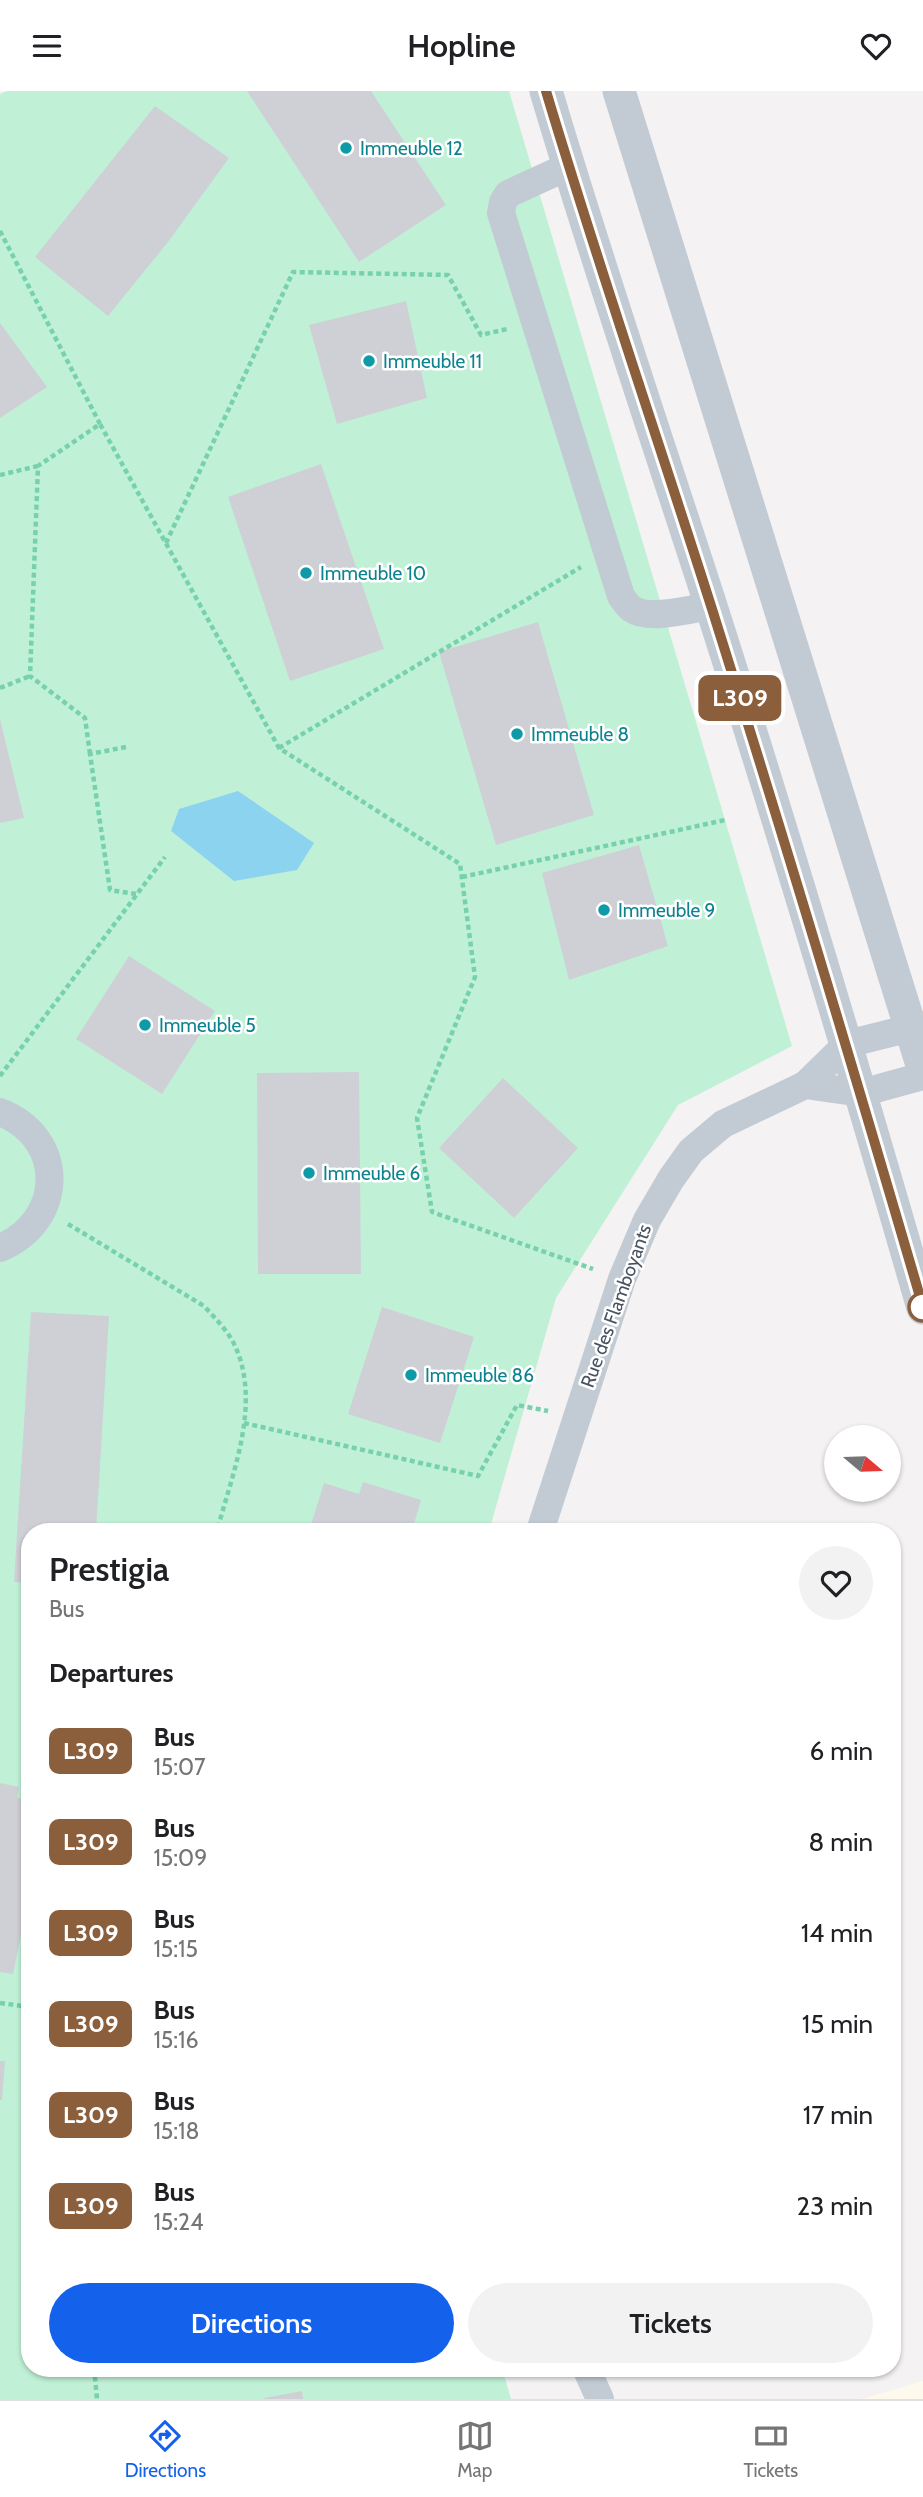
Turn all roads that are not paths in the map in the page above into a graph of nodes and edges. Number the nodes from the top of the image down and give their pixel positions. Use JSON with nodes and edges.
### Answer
{"nodes":[{"id":1,"x":547,"y":91,"type":"edge"},
{"id":2,"x":619,"y":91,"type":"edge"},
{"id":3,"x":569,"y":166,"type":"junction"},
{"id":4,"x":711,"y":606,"type":"junction"},
{"id":5,"x":911,"y":1028,"type":"junction"},
{"id":6,"x":847,"y":1044,"type":"junction"},
{"id":7,"x":923,"y":1068,"type":"edge"},
{"id":8,"x":923,"y":1076,"type":"edge"},
{"id":9,"x":805,"y":1085,"type":"junction"},
{"id":10,"x":861,"y":1093,"type":"junction"},
{"id":11,"x":0,"y":1112,"type":"edge"},
{"id":12,"x":0,"y":1248,"type":"edge"},
{"id":13,"x":923,"y":1308,"type":"edge"},
{"id":14,"x":543,"y":1523,"type":"edge"},
{"id":15,"x":590,"y":2377,"type":"edge"},
{"id":16,"x":600,"y":2399,"type":"edge"}],
"edges":[{"from":1,"to":3,"type":"street"},
{"from":2,"to":5,"type":"street"},
{"from":3,"to":4,"type":"street"},
{"from":3,"to":4,"type":"street"},
{"from":4,"to":6,"type":"street"},
{"from":5,"to":6,"type":"street"},
{"from":5,"to":7,"type":"street"},
{"from":6,"to":9,"type":"street"},
{"from":6,"to":10,"type":"street"},
{"from":8,"to":10,"type":"street"},
{"from":9,"to":10,"type":"street"},
{"from":9,"to":14,"type":"street","name":"Rue des Flamboyants"},
{"from":10,"to":13,"type":"street"},
{"from":11,"to":12,"type":"street"},
{"from":15,"to":16,"type":"street"}]}
